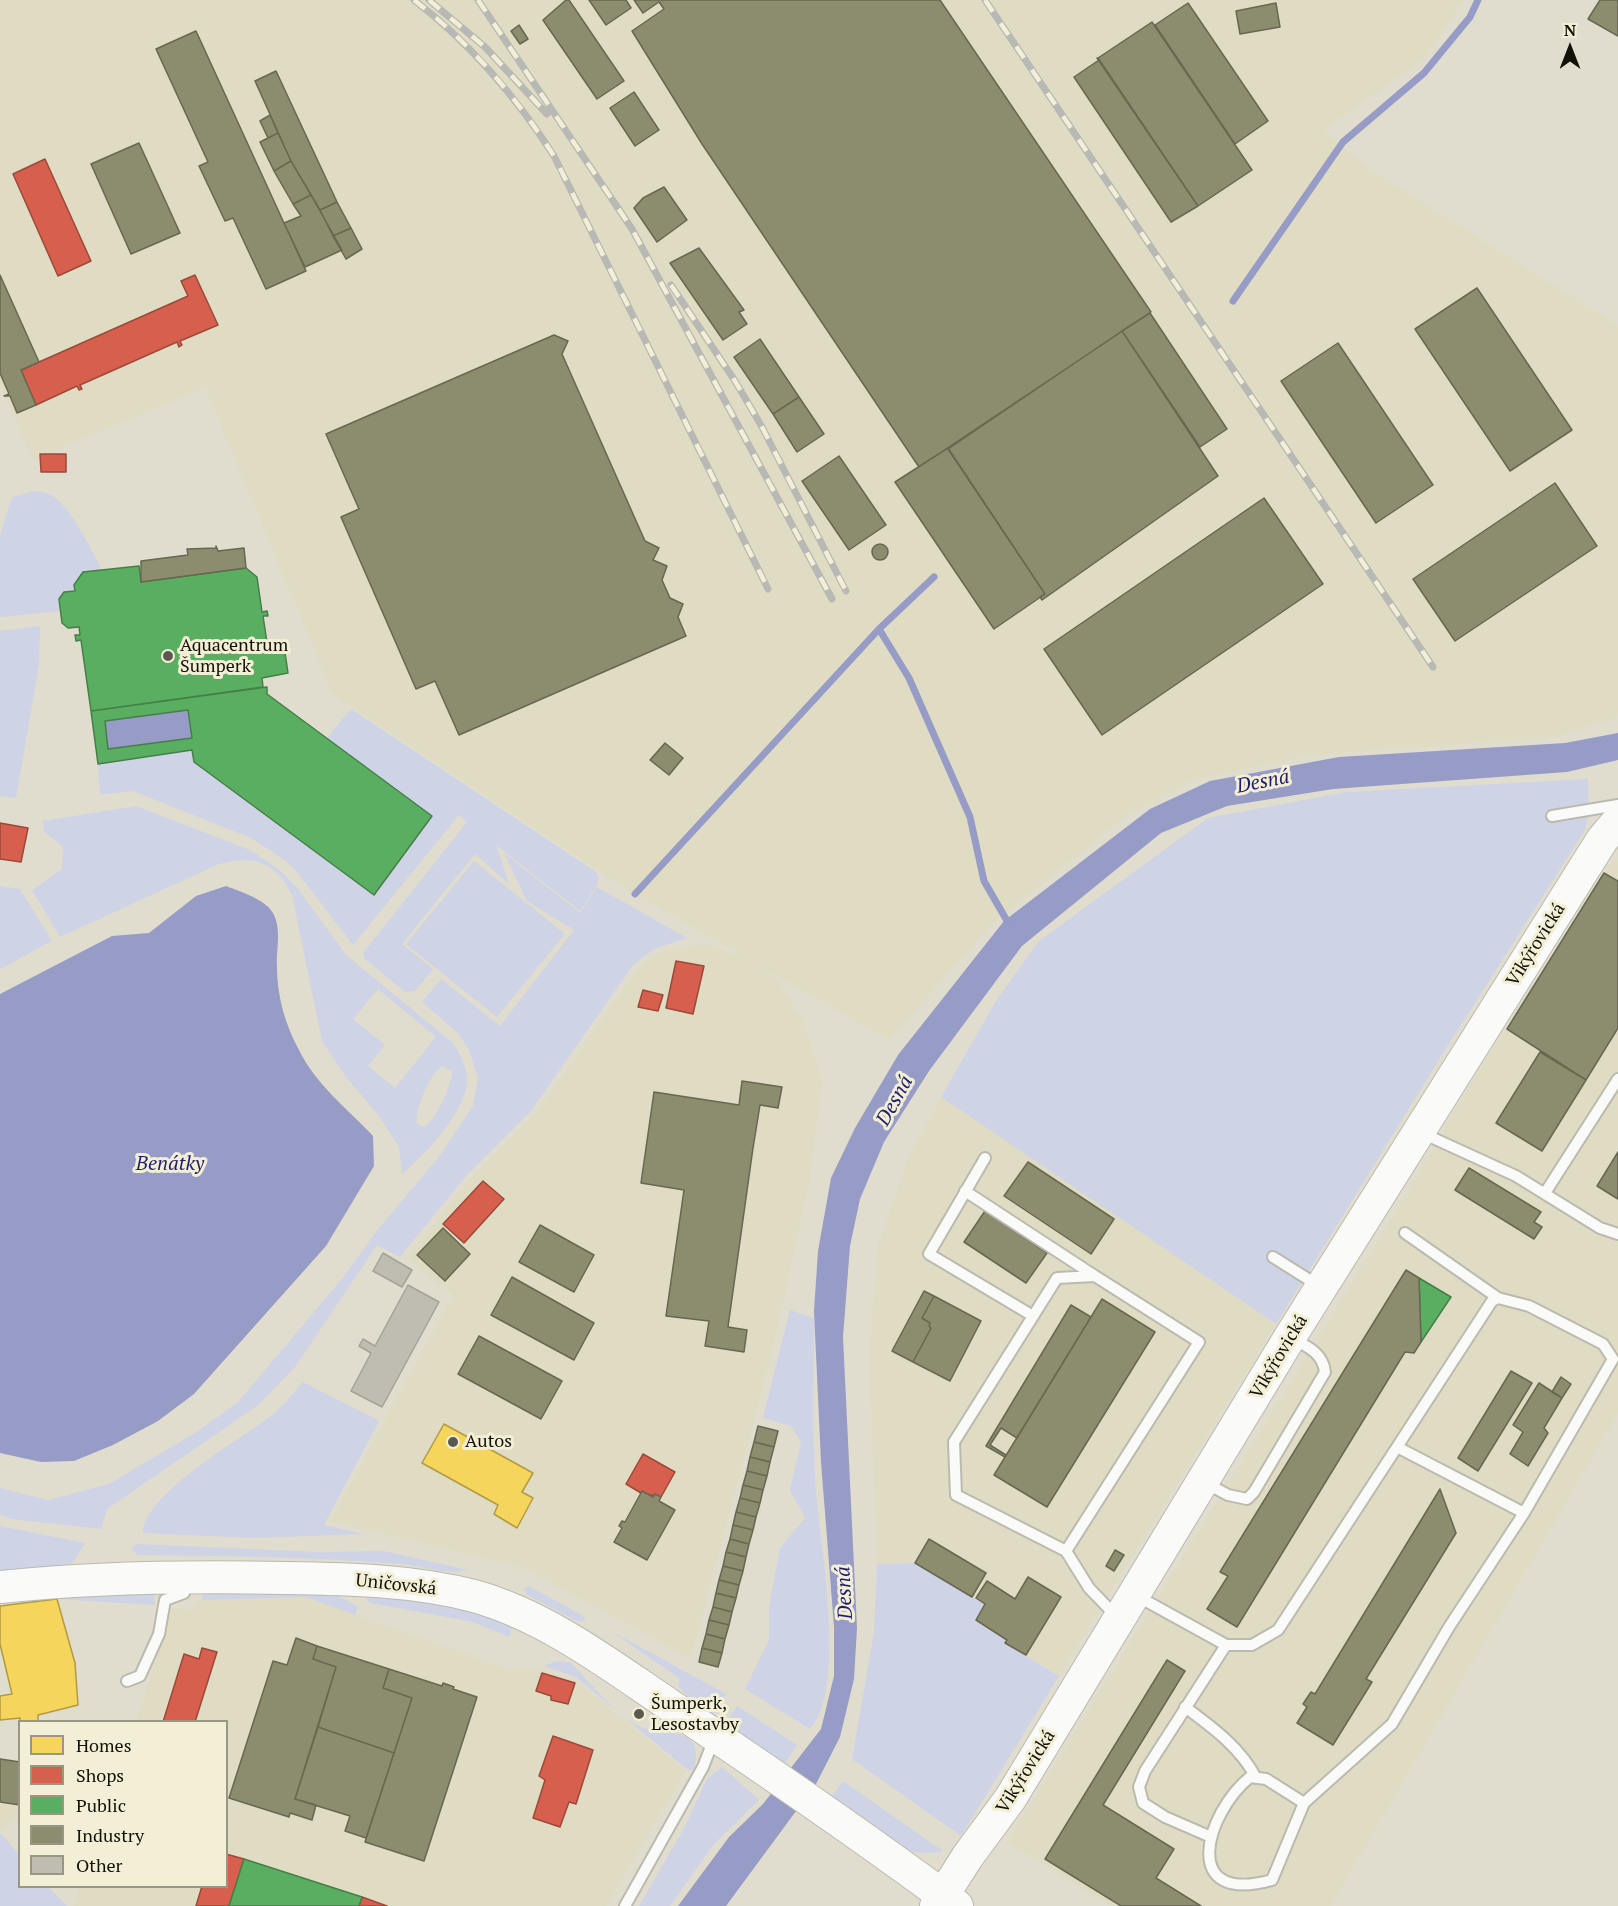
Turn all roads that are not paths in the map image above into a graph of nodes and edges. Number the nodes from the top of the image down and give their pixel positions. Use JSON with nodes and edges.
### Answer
{"nodes":[{"id":1,"x":1618,"y":805,"type":"edge"},
{"id":2,"x":1552,"y":816,"type":"dead end"},
{"id":3,"x":1618,"y":821,"type":"edge"},
{"id":4,"x":1618,"y":1079,"type":"edge"},
{"id":5,"x":1419,"y":1131,"type":"junction"},
{"id":6,"x":985,"y":1158,"type":"dead end"},
{"id":7,"x":965,"y":1191,"type":"junction"},
{"id":8,"x":1545,"y":1193,"type":"junction"},
{"id":9,"x":1405,"y":1233,"type":"dead end"},
{"id":10,"x":1618,"y":1234,"type":"edge"},
{"id":11,"x":1273,"y":1257,"type":"dead end"},
{"id":12,"x":1095,"y":1276,"type":"junction"},
{"id":13,"x":1322,"y":1287,"type":"junction"},
{"id":14,"x":1497,"y":1298,"type":"junction"},
{"id":15,"x":1033,"y":1316,"type":"junction"},
{"id":16,"x":1290,"y":1337,"type":"junction"},
{"id":17,"x":1399,"y":1448,"type":"junction"},
{"id":18,"x":1204,"y":1482,"type":"junction"},
{"id":19,"x":1524,"y":1513,"type":"junction"},
{"id":20,"x":1066,"y":1551,"type":"junction"},
{"id":21,"x":0,"y":1587,"type":"edge"},
{"id":22,"x":184,"y":1593,"type":"dead end"},
{"id":23,"x":1126,"y":1607,"type":"junction"},
{"id":24,"x":1226,"y":1645,"type":"junction"},
{"id":25,"x":127,"y":1681,"type":"dead end"},
{"id":26,"x":1185,"y":1707,"type":"junction"},
{"id":27,"x":716,"y":1736,"type":"junction"},
{"id":28,"x":1256,"y":1778,"type":"junction"},
{"id":29,"x":1304,"y":1803,"type":"junction"},
{"id":30,"x":1211,"y":1837,"type":"junction"},
{"id":31,"x":945,"y":1902,"type":"edge"},
{"id":32,"x":625,"y":1906,"type":"edge"}],
"edges":[{"from":1,"to":2,"type":"lane"},
{"from":3,"to":5,"type":"street","name":"Vikýřovická"},
{"from":4,"to":8,"type":"lane"},
{"from":5,"to":8,"type":"lane"},
{"from":5,"to":13,"type":"street","name":"Vikýřovická"},
{"from":6,"to":7,"type":"lane"},
{"from":7,"to":12,"type":"lane"},
{"from":7,"to":15,"type":"lane"},
{"from":8,"to":10,"type":"lane"},
{"from":9,"to":14,"type":"lane"},
{"from":11,"to":13,"type":"lane"},
{"from":12,"to":15,"type":"lane"},
{"from":12,"to":20,"type":"lane"},
{"from":13,"to":16,"type":"street","name":"Vikýřovická"},
{"from":14,"to":17,"type":"lane"},
{"from":14,"to":19,"type":"lane"},
{"from":15,"to":20,"type":"lane"},
{"from":16,"to":18,"type":"street","name":"Vikýřovická"},
{"from":16,"to":18,"type":"lane"},
{"from":17,"to":19,"type":"lane"},
{"from":17,"to":24,"type":"lane"},
{"from":18,"to":23,"type":"street","name":"Vikýřovická"},
{"from":19,"to":29,"type":"lane"},
{"from":20,"to":23,"type":"lane"},
{"from":21,"to":27,"type":"street","name":"Uničovská"},
{"from":22,"to":25,"type":"lane"},
{"from":23,"to":24,"type":"lane"},
{"from":23,"to":31,"type":"street","name":"Vikýřovická"},
{"from":24,"to":26,"type":"lane"},
{"from":26,"to":28,"type":"lane"},
{"from":26,"to":30,"type":"lane"},
{"from":27,"to":31,"type":"street","name":"Uničovská"},
{"from":27,"to":32,"type":"lane"},
{"from":28,"to":29,"type":"lane"},
{"from":28,"to":30,"type":"lane"},
{"from":29,"to":30,"type":"lane"}]}
